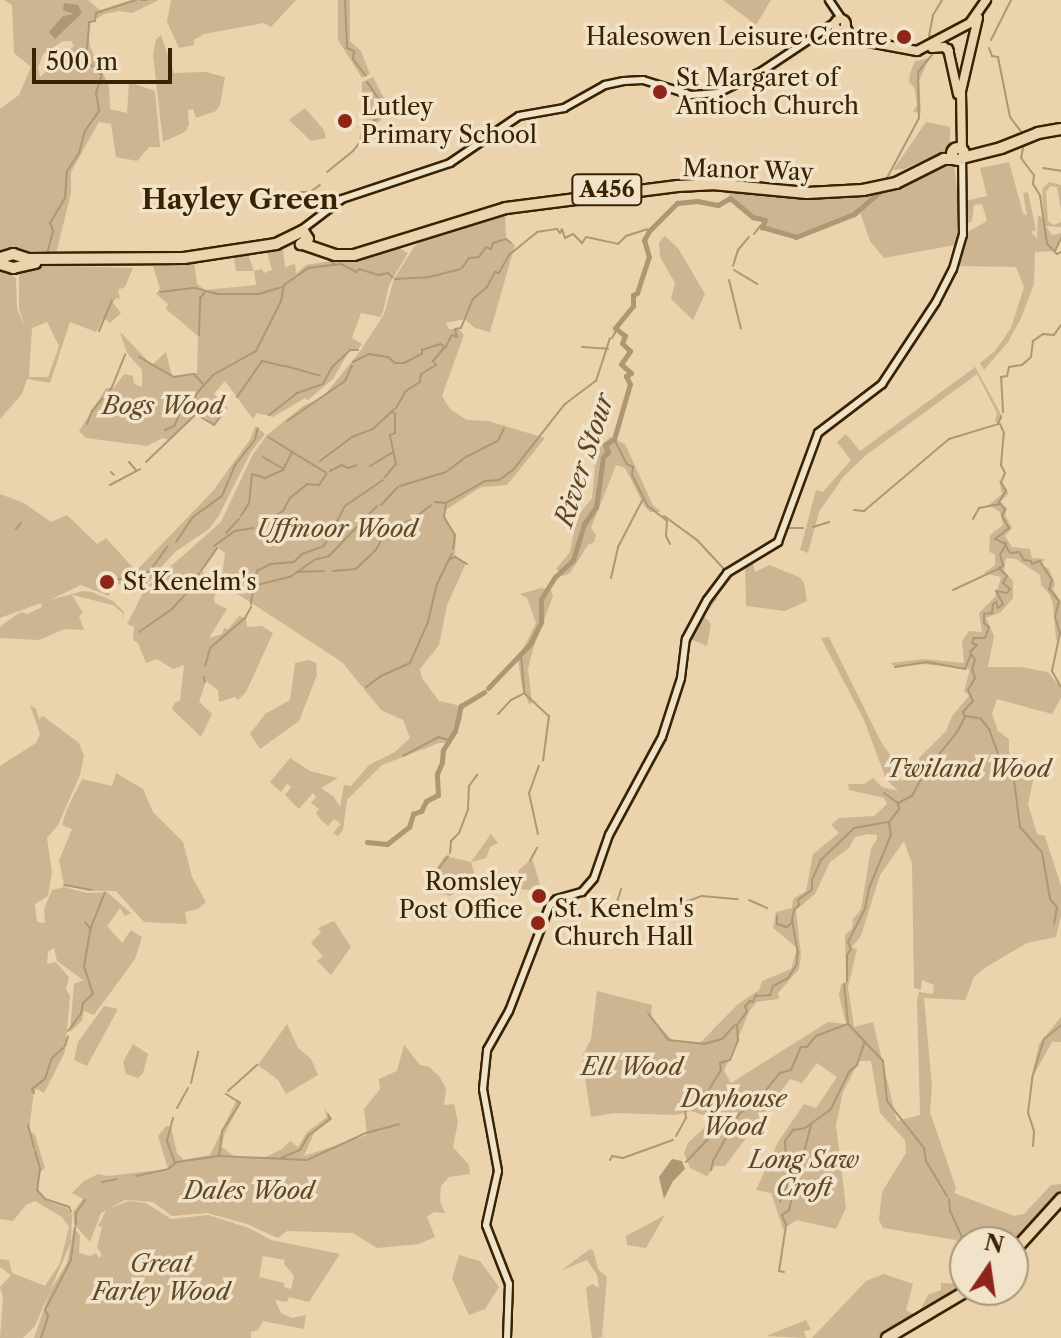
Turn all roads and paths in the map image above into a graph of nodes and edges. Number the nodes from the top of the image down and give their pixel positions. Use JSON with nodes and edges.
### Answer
{"nodes":[{"id":1,"x":829,"y":0,"type":"edge"},
{"id":2,"x":986,"y":0,"type":"edge"},
{"id":3,"x":836,"y":23,"type":"junction"},
{"id":4,"x":969,"y":28,"type":"junction"},
{"id":5,"x":948,"y":36,"type":"junction"},
{"id":6,"x":949,"y":51,"type":"junction"},
{"id":7,"x":964,"y":74,"type":"junction"},
{"id":8,"x":954,"y":76,"type":"junction"},
{"id":9,"x":1061,"y":127,"type":"edge"},
{"id":10,"x":958,"y":154,"type":"junction"},
{"id":11,"x":302,"y":237,"type":"junction"},
{"id":12,"x":9,"y":261,"type":"edge"},
{"id":13,"x":1061,"y":1199,"type":"edge"},
{"id":14,"x":1061,"y":1205,"type":"edge"},
{"id":15,"x":1029,"y":1236,"type":"edge"},
{"id":16,"x":1029,"y":1238,"type":"edge"},
{"id":17,"x":949,"y":1301,"type":"edge"},
{"id":18,"x":949,"y":1306,"type":"edge"},
{"id":19,"x":507,"y":1338,"type":"edge"},
{"id":20,"x":887,"y":1338,"type":"edge"},
{"id":21,"x":898,"y":1338,"type":"edge"}],
"edges":[{"from":1,"to":3,"type":"main road"},
{"from":2,"to":4,"type":"main road"},
{"from":2,"to":4,"type":"main road"},
{"from":3,"to":5,"type":"main road"},
{"from":3,"to":6,"type":"main road"},
{"from":3,"to":11,"type":"main road"},
{"from":4,"to":5,"type":"main road"},
{"from":4,"to":7,"type":"main road"},
{"from":5,"to":6,"type":"main road"},
{"from":6,"to":8,"type":"main road"},
{"from":7,"to":8,"type":"main road"},
{"from":7,"to":10,"type":"main road"},
{"from":8,"to":10,"type":"main road"},
{"from":9,"to":10,"type":"highway","name":"Manor Way","number":"A456"},
{"from":10,"to":11,"type":"highway","name":"Manor Way","number":"A456"},
{"from":10,"to":19,"type":"main road"},
{"from":11,"to":12,"type":"highway"},
{"from":13,"to":15,"type":"highway"},
{"from":14,"to":16,"type":"highway"},
{"from":17,"to":20,"type":"highway"},
{"from":18,"to":21,"type":"highway"}]}
